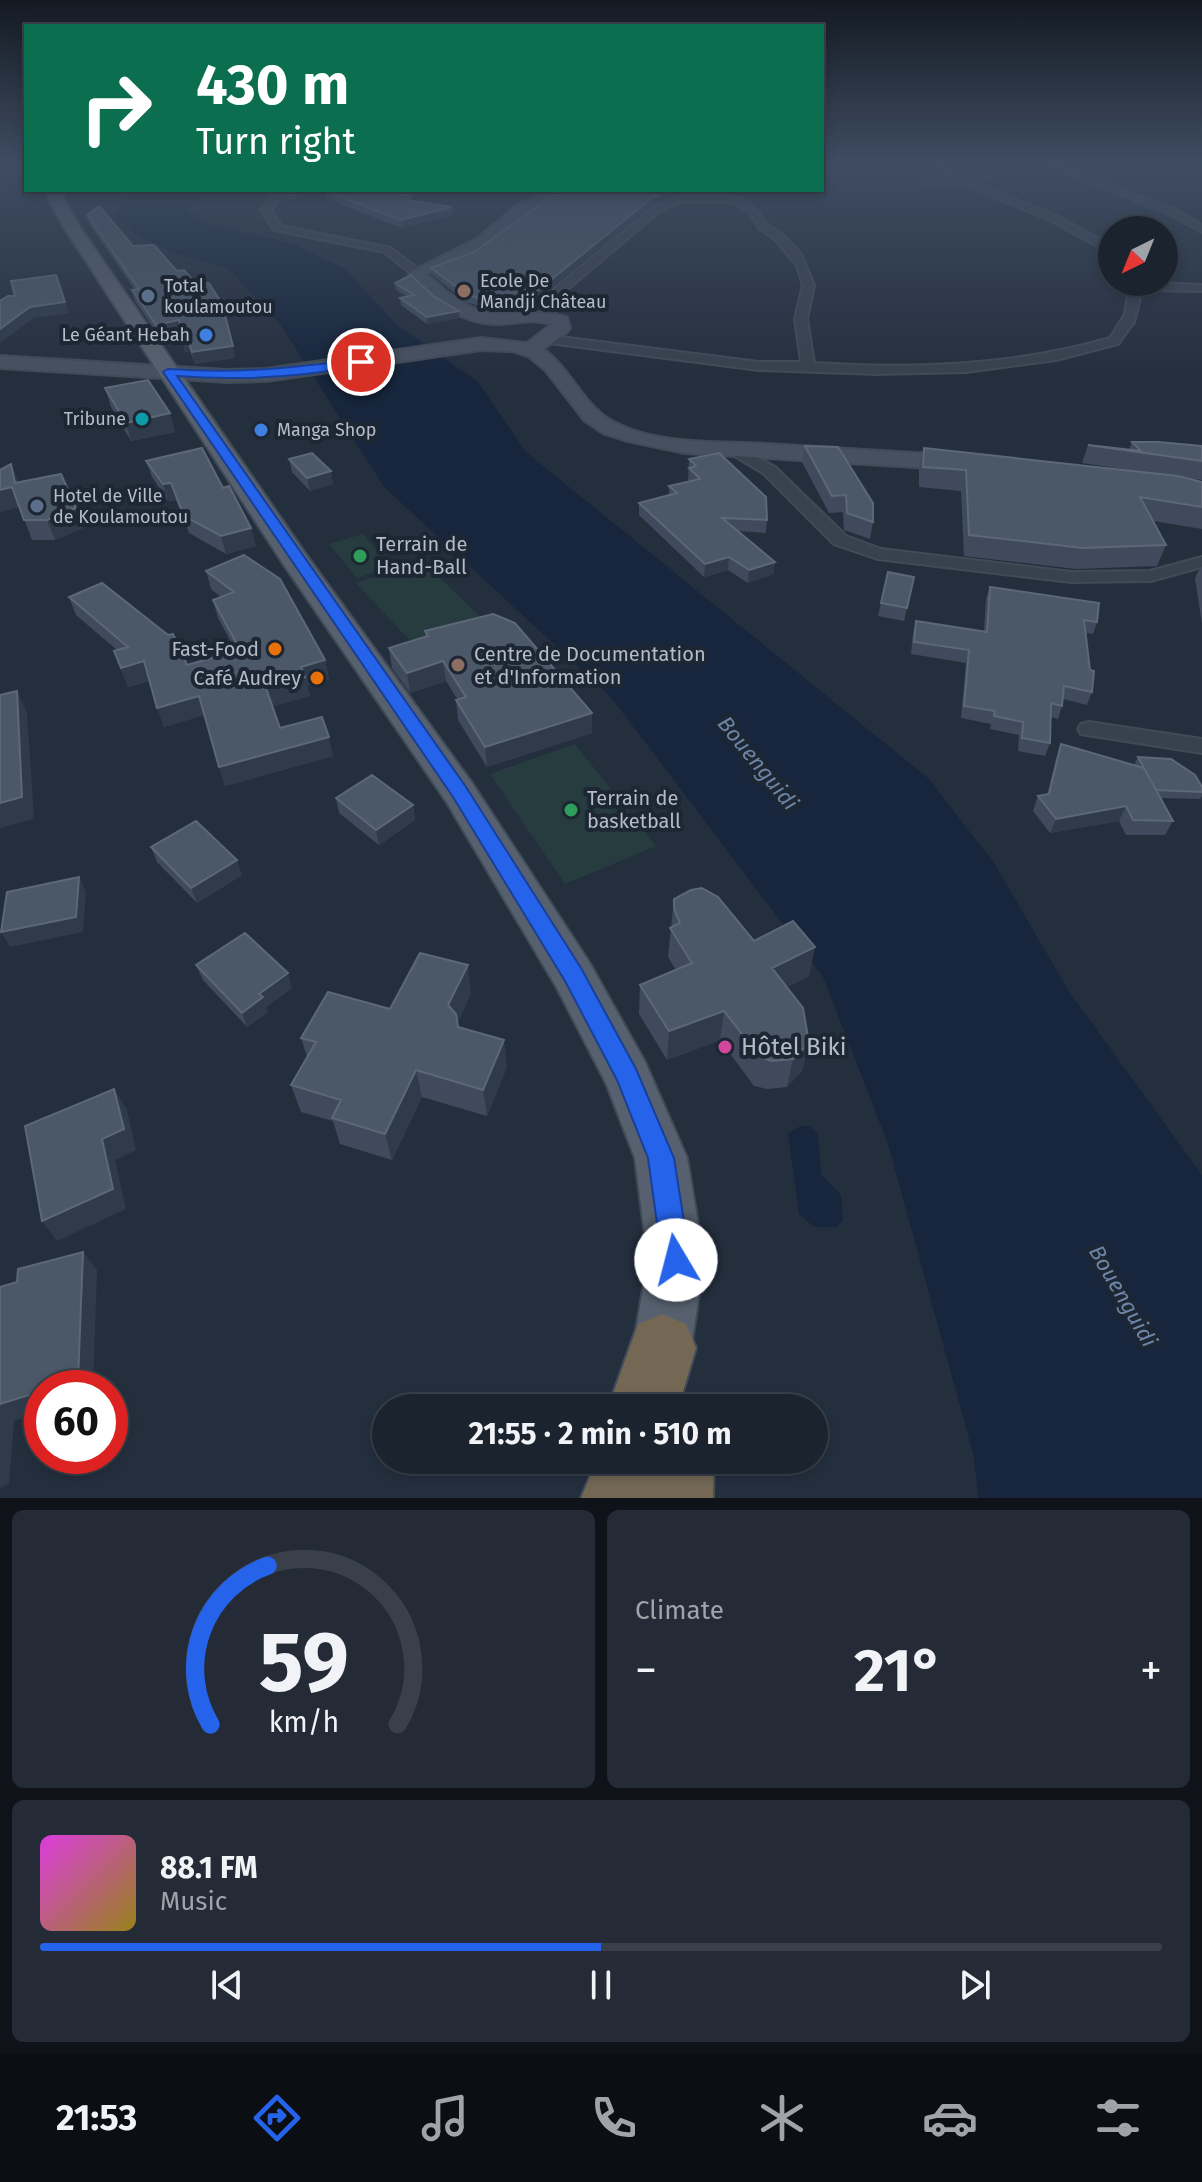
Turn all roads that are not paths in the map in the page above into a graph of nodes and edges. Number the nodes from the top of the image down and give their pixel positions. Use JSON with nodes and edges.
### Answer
{"nodes":[{"id":1,"x":76,"y":233,"type":"edge"},
{"id":2,"x":302,"y":233,"type":"edge"},
{"id":3,"x":492,"y":233,"type":"edge"},
{"id":4,"x":628,"y":233,"type":"edge"},
{"id":5,"x":771,"y":233,"type":"edge"},
{"id":6,"x":417,"y":273,"type":"junction"},
{"id":7,"x":1178,"y":286,"type":"edge"},
{"id":8,"x":1202,"y":288,"type":"edge"},
{"id":9,"x":1136,"y":296,"type":"edge"},
{"id":10,"x":548,"y":317,"type":"junction"},
{"id":11,"x":538,"y":343,"type":"junction"},
{"id":12,"x":0,"y":362,"type":"edge"},
{"id":13,"x":808,"y":366,"type":"junction"},
{"id":14,"x":168,"y":372,"type":"junction"},
{"id":15,"x":733,"y":449,"type":"junction"},
{"id":16,"x":988,"y":465,"type":"edge"},
{"id":17,"x":1202,"y":562,"type":"edge"},
{"id":18,"x":1089,"y":729,"type":"dead end"},
{"id":19,"x":1202,"y":746,"type":"edge"},
{"id":20,"x":659,"y":1388,"type":"edge"},
{"id":21,"x":625,"y":1474,"type":"edge"},
{"id":22,"x":677,"y":1474,"type":"edge"},
{"id":23,"x":618,"y":1498,"type":"edge"},
{"id":24,"x":668,"y":1498,"type":"edge"},
{"id":25,"x":676,"y":1498,"type":"edge"}],
"edges":[{"from":1,"to":14,"type":"main road"},
{"from":2,"to":6,"type":"street"},
{"from":3,"to":6,"type":"street"},
{"from":4,"to":10,"type":"street"},
{"from":5,"to":13,"type":"street"},
{"from":6,"to":10,"type":"street"},
{"from":7,"to":8,"type":"street"},
{"from":9,"to":13,"type":"street"},
{"from":10,"to":11,"type":"street"},
{"from":11,"to":13,"type":"street"},
{"from":11,"to":14,"type":"street"},
{"from":11,"to":15,"type":"street"},
{"from":12,"to":14,"type":"street"},
{"from":14,"to":20,"type":"main road"},
{"from":15,"to":16,"type":"street"},
{"from":15,"to":17,"type":"street"},
{"from":18,"to":19,"type":"street"},
{"from":21,"to":23,"type":"highway"},
{"from":22,"to":25,"type":"highway"},
{"from":23,"to":24,"type":"highway"}]}
